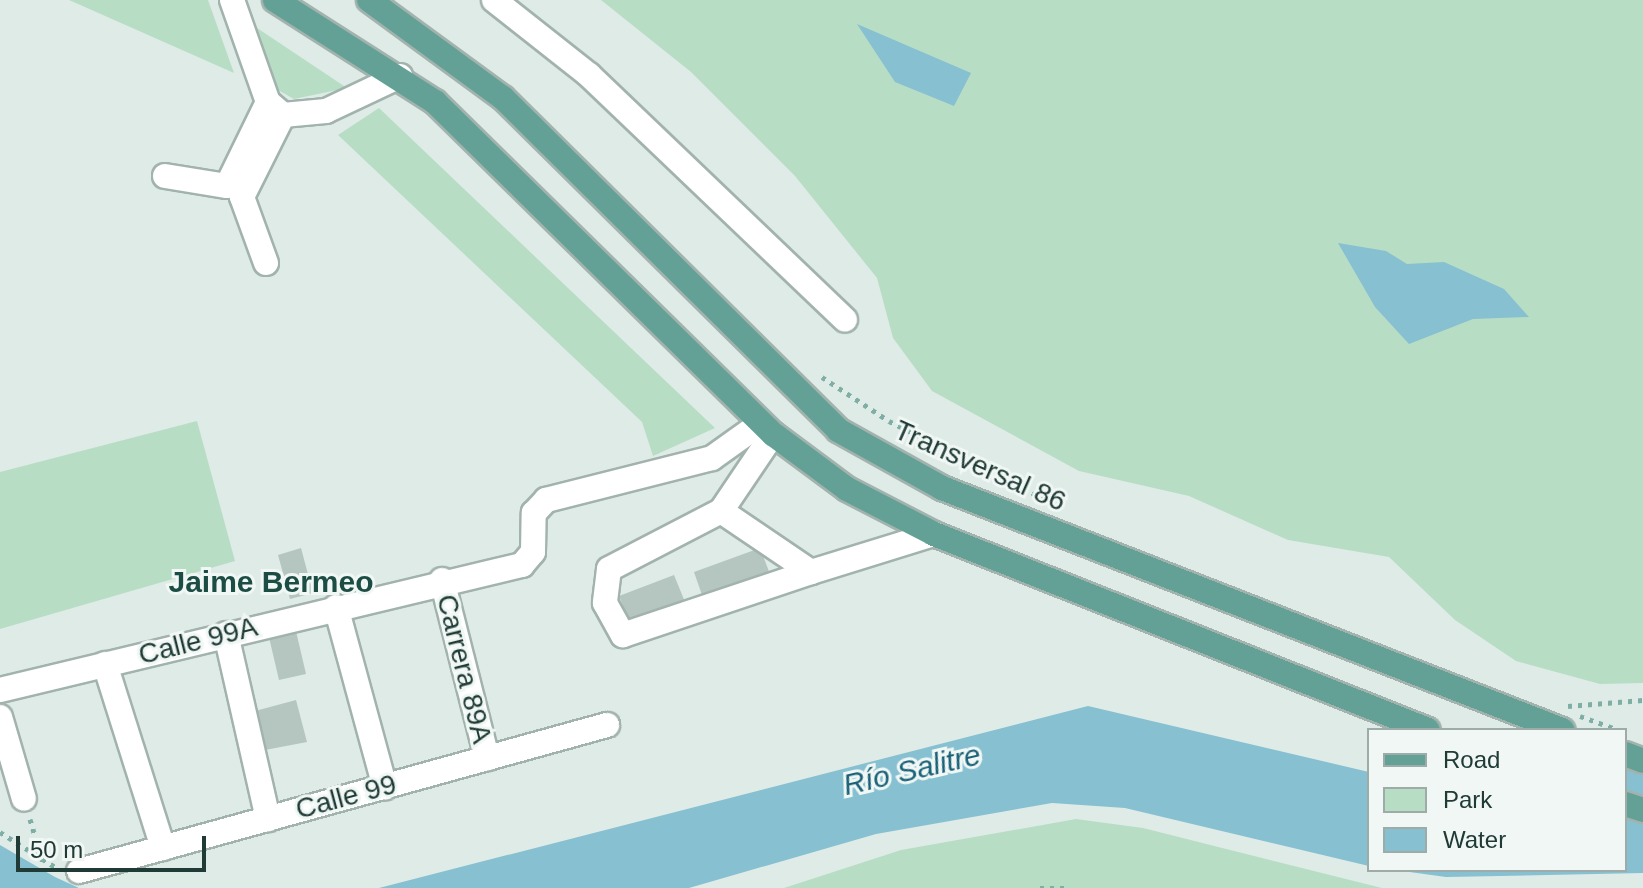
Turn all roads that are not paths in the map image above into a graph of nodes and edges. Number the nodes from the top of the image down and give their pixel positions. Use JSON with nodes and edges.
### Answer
{"nodes":[{"id":1,"x":232,"y":0,"type":"edge"},
{"id":2,"x":275,"y":0,"type":"edge"},
{"id":3,"x":369,"y":0,"type":"edge"},
{"id":4,"x":494,"y":0,"type":"edge"},
{"id":5,"x":400,"y":76,"type":"junction"},
{"id":6,"x":275,"y":109,"type":"junction"},
{"id":7,"x":165,"y":176,"type":"dead end"},
{"id":8,"x":266,"y":263,"type":"dead end"},
{"id":9,"x":845,"y":320,"type":"dead end"},
{"id":10,"x":767,"y":429,"type":"junction"},
{"id":11,"x":721,"y":511,"type":"junction"},
{"id":12,"x":934,"y":534,"type":"junction"},
{"id":13,"x":811,"y":572,"type":"junction"},
{"id":14,"x":442,"y":580,"type":"junction"},
{"id":15,"x":336,"y":607,"type":"junction"},
{"id":16,"x":226,"y":634,"type":"junction"},
{"id":17,"x":105,"y":664,"type":"junction"},
{"id":18,"x":0,"y":690,"type":"edge"},
{"id":19,"x":0,"y":717,"type":"edge"},
{"id":20,"x":1559,"y":719,"type":"edge"},
{"id":21,"x":607,"y":725,"type":"dead end"},
{"id":22,"x":1423,"y":728,"type":"edge"},
{"id":23,"x":487,"y":758,"type":"junction"},
{"id":24,"x":385,"y":787,"type":"junction"},
{"id":25,"x":24,"y":799,"type":"road end"},
{"id":26,"x":268,"y":819,"type":"junction"},
{"id":27,"x":163,"y":848,"type":"junction"},
{"id":28,"x":79,"y":871,"type":"road end"}],
"edges":[{"from":1,"to":6,"type":"street"},
{"from":2,"to":5,"type":"main road"},
{"from":3,"to":20,"type":"main road","name":"Transversal 86"},
{"from":4,"to":9,"type":"street"},
{"from":5,"to":6,"type":"street"},
{"from":5,"to":10,"type":"main road"},
{"from":6,"to":7,"type":"street"},
{"from":6,"to":8,"type":"street"},
{"from":10,"to":11,"type":"street"},
{"from":10,"to":12,"type":"main road"},
{"from":10,"to":14,"type":"street","name":"Calle 99A"},
{"from":11,"to":13,"type":"street"},
{"from":11,"to":13,"type":"street"},
{"from":12,"to":13,"type":"street"},
{"from":12,"to":22,"type":"main road"},
{"from":14,"to":15,"type":"street","name":"Calle 99A"},
{"from":14,"to":23,"type":"street","name":"Carrera 89A"},
{"from":15,"to":16,"type":"street","name":"Calle 99A"},
{"from":15,"to":24,"type":"street"},
{"from":16,"to":17,"type":"street","name":"Calle 99A"},
{"from":16,"to":26,"type":"street"},
{"from":17,"to":18,"type":"street","name":"Calle 99A"},
{"from":17,"to":27,"type":"street"},
{"from":19,"to":25,"type":"street"},
{"from":21,"to":23,"type":"street","name":"Calle 99"},
{"from":23,"to":24,"type":"street","name":"Calle 99"},
{"from":24,"to":26,"type":"street","name":"Calle 99"},
{"from":26,"to":27,"type":"street","name":"Calle 99"},
{"from":27,"to":28,"type":"street","name":"Calle 99"}]}
